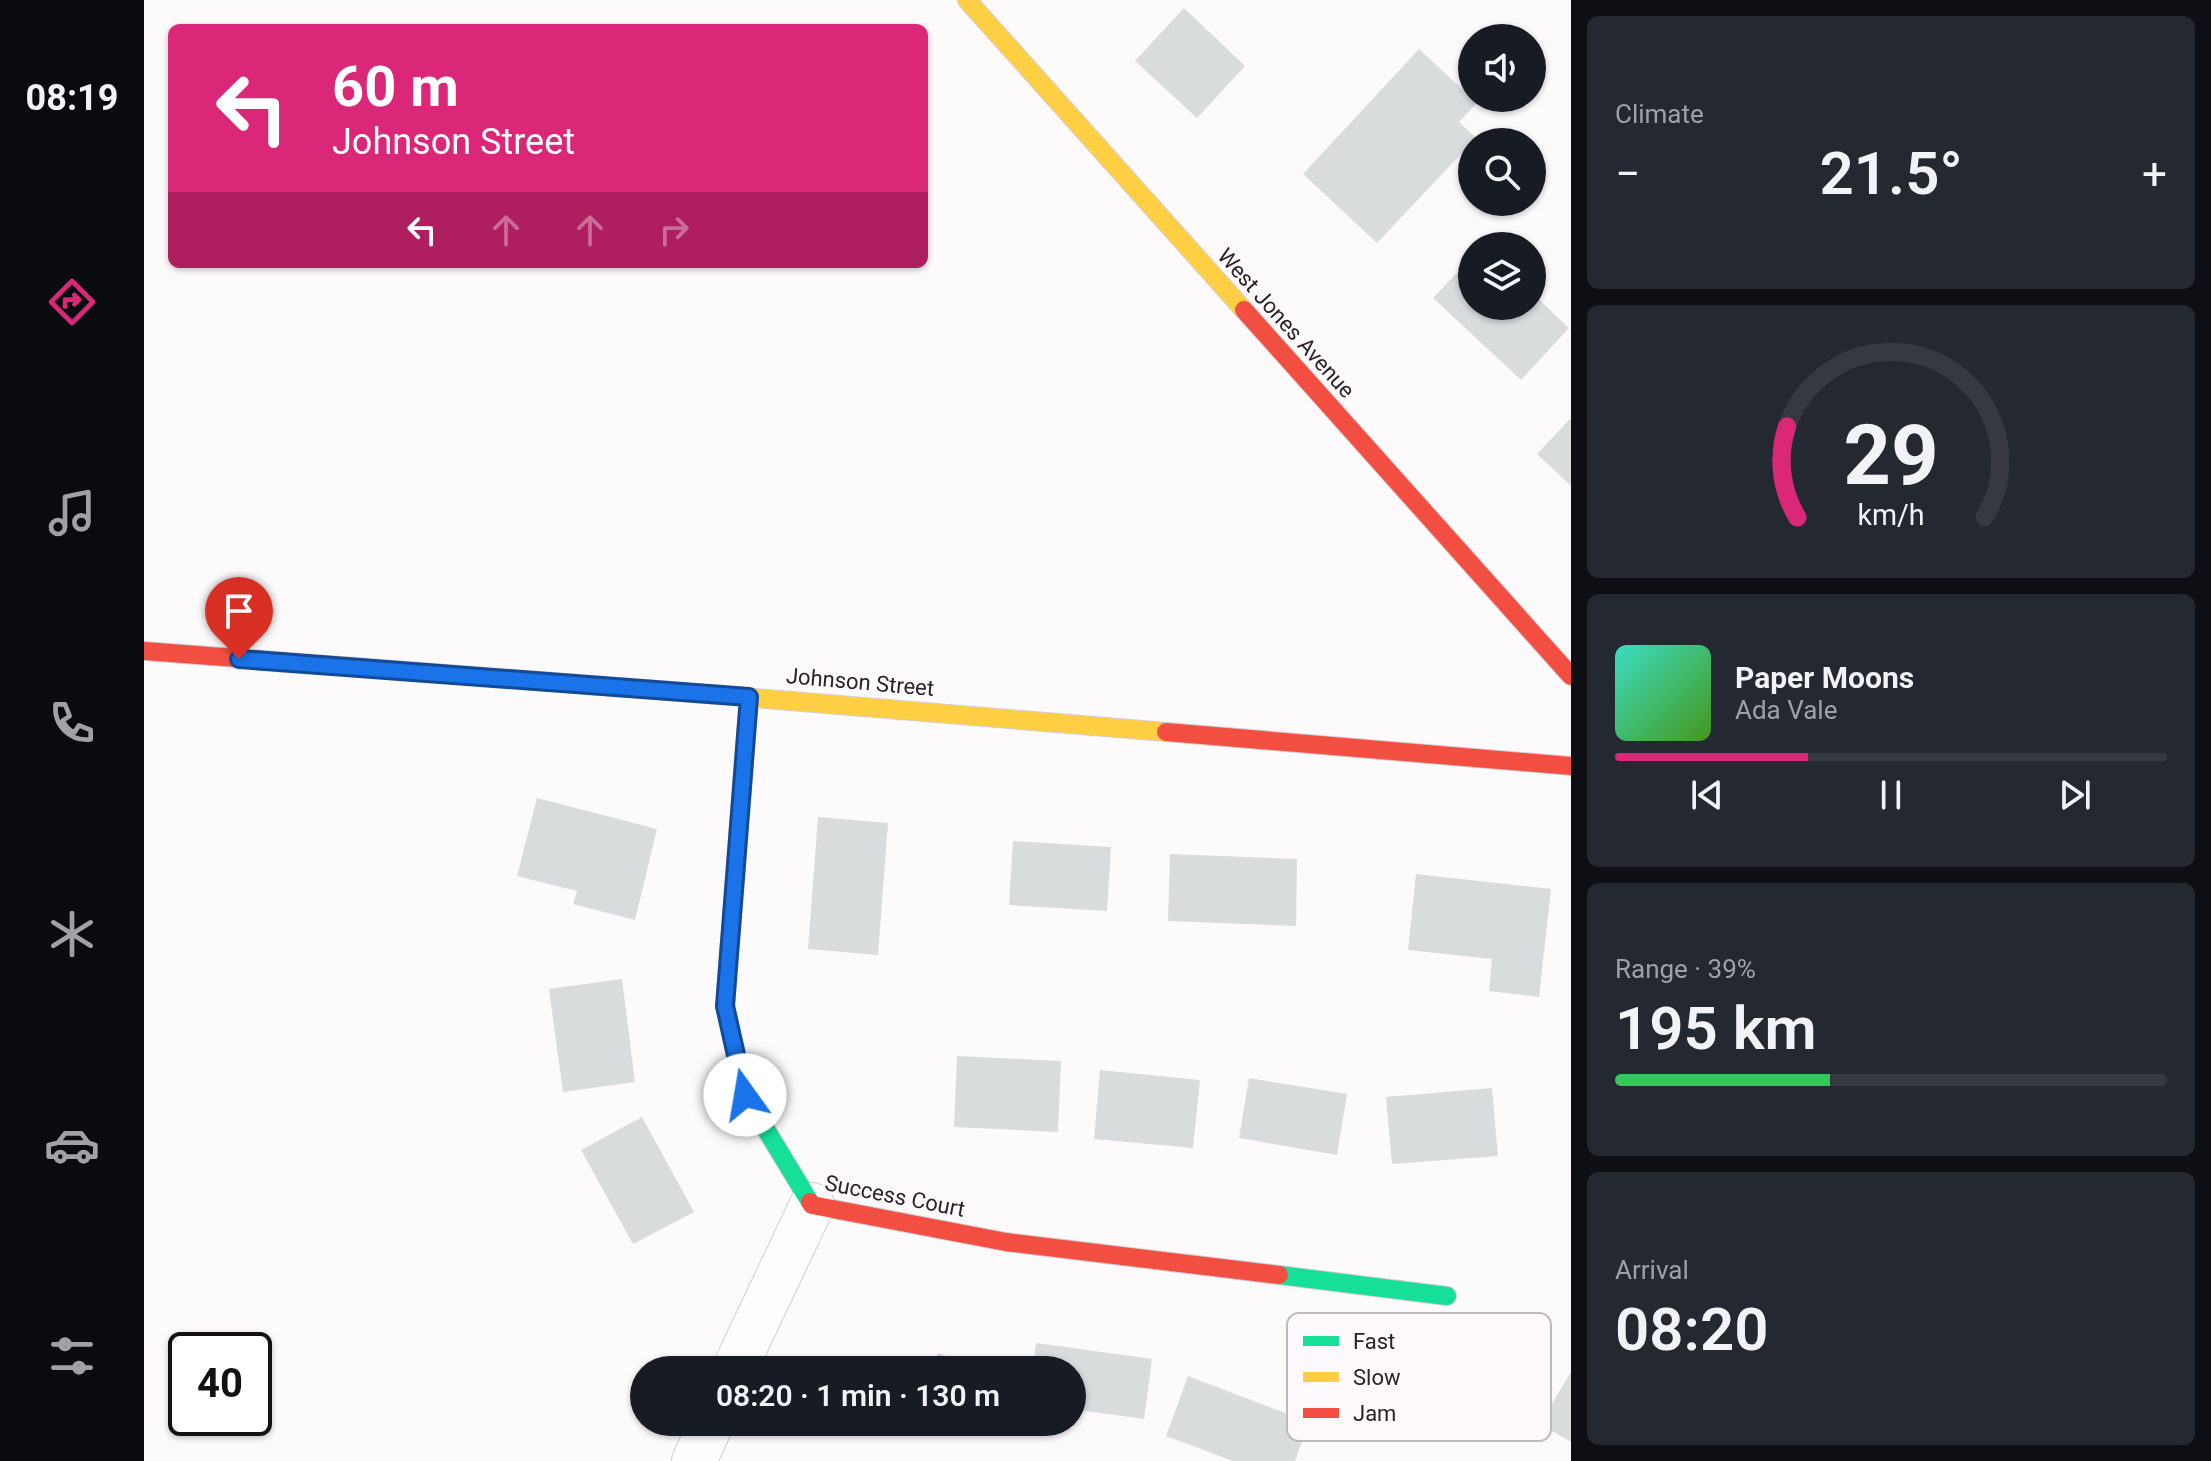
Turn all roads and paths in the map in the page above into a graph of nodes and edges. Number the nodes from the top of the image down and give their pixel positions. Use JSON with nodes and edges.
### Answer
{"nodes":[{"id":1,"x":967,"y":0,"type":"edge"},
{"id":2,"x":144,"y":651,"type":"edge"},
{"id":3,"x":1571,"y":676,"type":"edge"},
{"id":4,"x":749,"y":697,"type":"junction"},
{"id":5,"x":1571,"y":766,"type":"edge"},
{"id":6,"x":812,"y":1205,"type":"junction"},
{"id":7,"x":1447,"y":1296,"type":"dead end"},
{"id":8,"x":741,"y":1356,"type":"edge"},
{"id":9,"x":706,"y":1436,"type":"edge"},
{"id":10,"x":694,"y":1461,"type":"edge"}],
"edges":[{"from":1,"to":3,"type":"street","name":"West Jones Avenue"},
{"from":2,"to":4,"type":"street","name":"Johnson Street"},
{"from":4,"to":5,"type":"street","name":"Johnson Street"},
{"from":4,"to":6,"type":"street","name":"Success Court"},
{"from":6,"to":7,"type":"street","name":"Success Court"},
{"from":6,"to":8,"type":"street"},
{"from":9,"to":10,"type":"street"}]}
